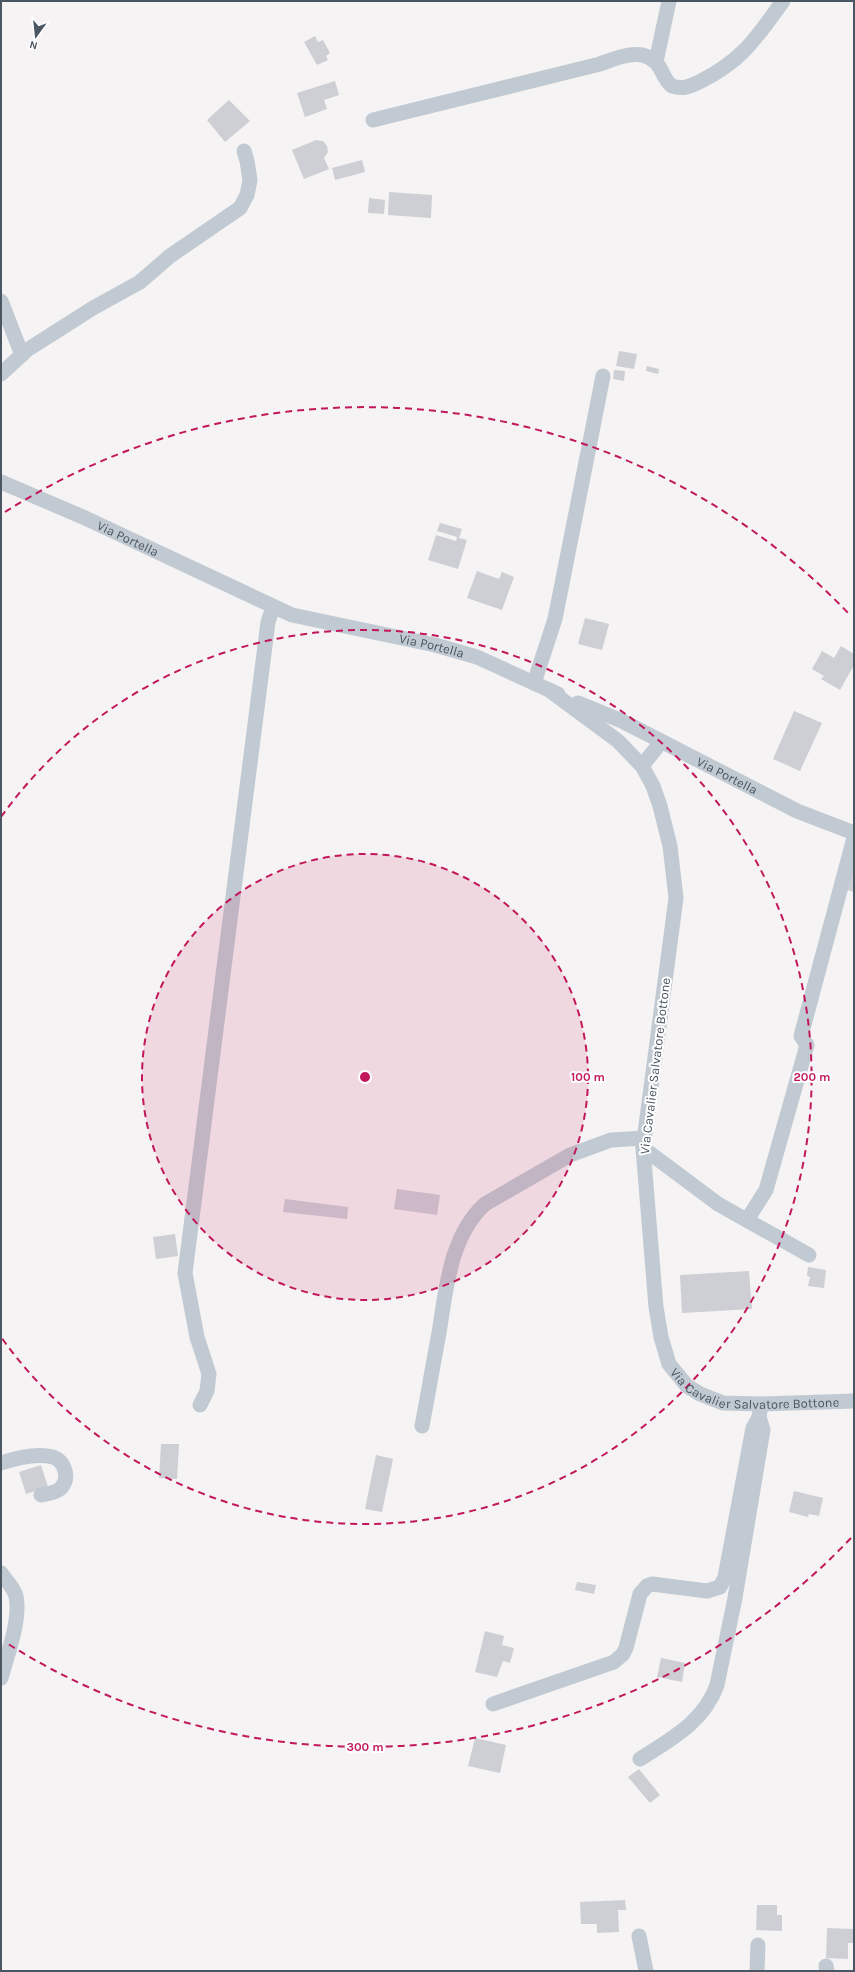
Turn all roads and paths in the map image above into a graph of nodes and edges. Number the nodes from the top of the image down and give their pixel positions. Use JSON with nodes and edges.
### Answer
{"nodes":[{"id":1,"x":669,"y":1,"type":"edge"},
{"id":2,"x":783,"y":1,"type":"edge"},
{"id":3,"x":656,"y":62,"type":"junction"},
{"id":4,"x":373,"y":120,"type":"dead end"},
{"id":5,"x":244,"y":151,"type":"dead end"},
{"id":6,"x":1,"y":301,"type":"edge"},
{"id":7,"x":22,"y":355,"type":"junction"},
{"id":8,"x":1,"y":374,"type":"edge"},
{"id":9,"x":603,"y":376,"type":"dead end"},
{"id":10,"x":1,"y":482,"type":"edge"},
{"id":11,"x":273,"y":607,"type":"junction"},
{"id":12,"x":534,"y":683,"type":"junction"},
{"id":13,"x":549,"y":690,"type":"junction"},
{"id":14,"x":661,"y":742,"type":"junction"},
{"id":15,"x":642,"y":766,"type":"junction"},
{"id":16,"x":854,"y":833,"type":"edge"},
{"id":17,"x":854,"y":838,"type":"edge"},
{"id":18,"x":644,"y":1143,"type":"junction"},
{"id":19,"x":747,"y":1220,"type":"junction"},
{"id":20,"x":809,"y":1255,"type":"dead end"},
{"id":21,"x":854,"y":1401,"type":"edge"},
{"id":22,"x":200,"y":1405,"type":"dead end"},
{"id":23,"x":760,"y":1410,"type":"junction"},
{"id":24,"x":422,"y":1426,"type":"dead end"},
{"id":25,"x":1,"y":1463,"type":"edge"},
{"id":26,"x":41,"y":1495,"type":"dead end"},
{"id":27,"x":1,"y":1573,"type":"edge"},
{"id":28,"x":1,"y":1678,"type":"edge"},
{"id":29,"x":493,"y":1704,"type":"dead end"},
{"id":30,"x":640,"y":1759,"type":"dead end"},
{"id":31,"x":639,"y":1936,"type":"dead end"},
{"id":32,"x":758,"y":1945,"type":"dead end"},
{"id":33,"x":646,"y":1971,"type":"edge"},
{"id":34,"x":757,"y":1971,"type":"edge"}],
"edges":[{"from":1,"to":3,"type":"street"},
{"from":2,"to":3,"type":"street"},
{"from":3,"to":4,"type":"street"},
{"from":5,"to":7,"type":"street"},
{"from":6,"to":7,"type":"street"},
{"from":7,"to":8,"type":"street"},
{"from":9,"to":12,"type":"street"},
{"from":10,"to":11,"type":"street","name":"Via Portella"},
{"from":11,"to":12,"type":"street","name":"Via Portella"},
{"from":11,"to":22,"type":"street"},
{"from":12,"to":13,"type":"street","name":"Via Portella"},
{"from":13,"to":14,"type":"street","name":"Via Portella"},
{"from":13,"to":15,"type":"street","name":"Via Cavalier Salvatore Bottone"},
{"from":14,"to":15,"type":"street"},
{"from":14,"to":16,"type":"street","name":"Via Portella"},
{"from":15,"to":18,"type":"street","name":"Via Cavalier Salvatore Bottone"},
{"from":17,"to":19,"type":"street"},
{"from":18,"to":19,"type":"street"},
{"from":18,"to":23,"type":"street","name":"Via Cavalier Salvatore Bottone"},
{"from":18,"to":24,"type":"street"},
{"from":19,"to":20,"type":"street"},
{"from":21,"to":23,"type":"street","name":"Via Cavalier Salvatore Bottone"},
{"from":23,"to":29,"type":"street"},
{"from":23,"to":30,"type":"street"},
{"from":25,"to":26,"type":"street"},
{"from":27,"to":28,"type":"street"},
{"from":31,"to":33,"type":"street"},
{"from":32,"to":34,"type":"street"}]}
